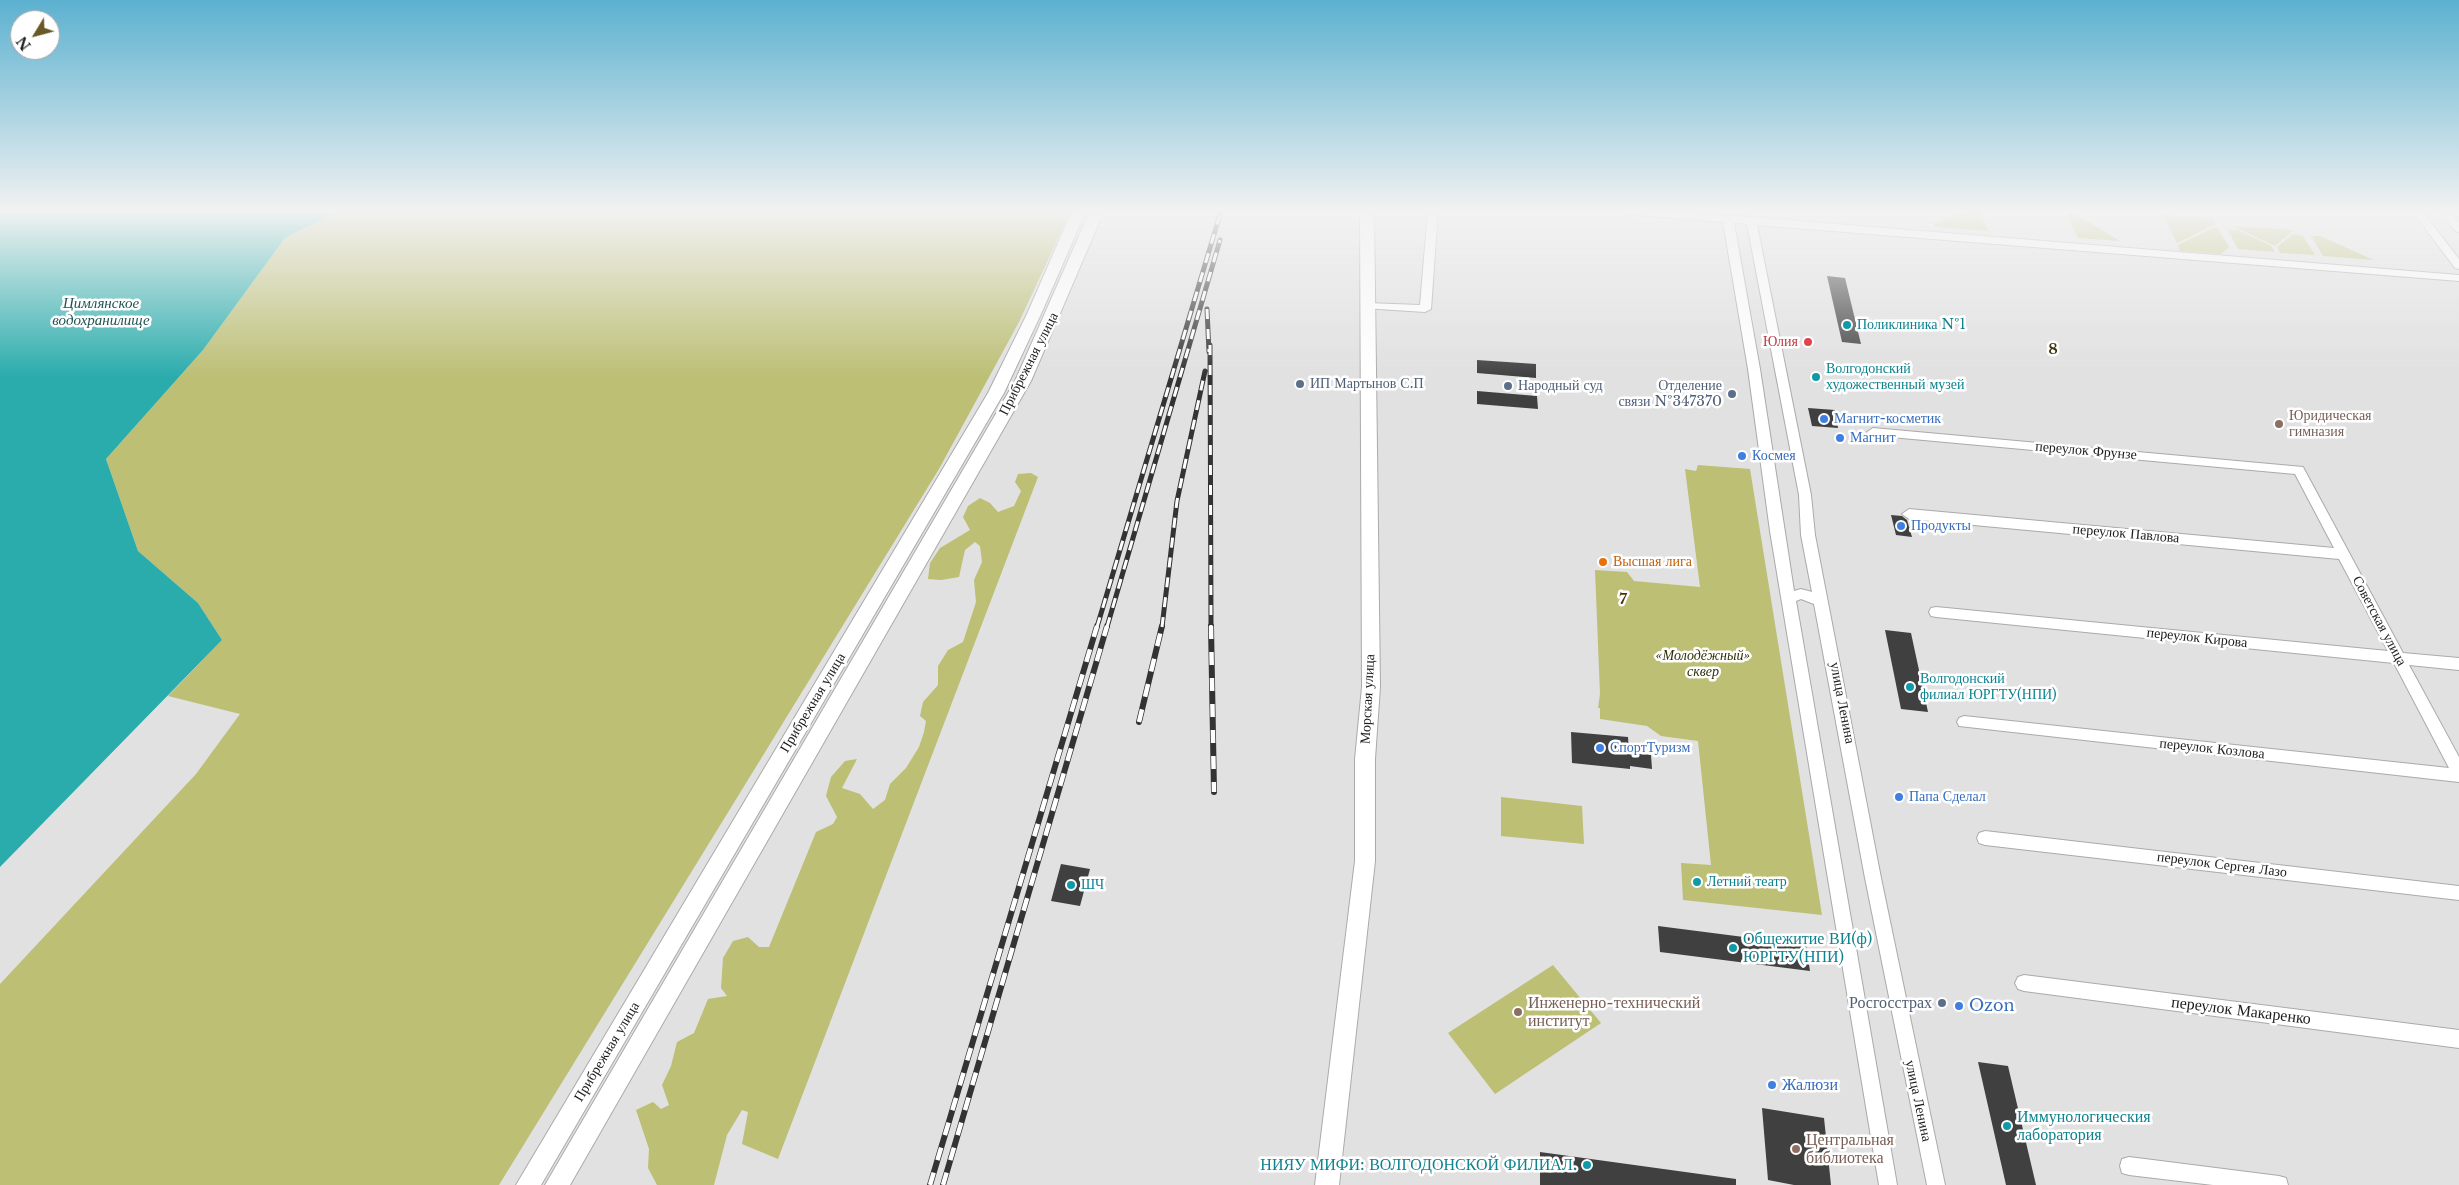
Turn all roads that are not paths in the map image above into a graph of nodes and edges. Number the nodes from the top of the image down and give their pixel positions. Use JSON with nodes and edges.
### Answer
{"nodes":[{"id":1,"x":1055,"y":266,"type":"edge"},
{"id":2,"x":1073,"y":266,"type":"edge"},
{"id":3,"x":1367,"y":266,"type":"edge"},
{"id":4,"x":1429,"y":266,"type":"edge"},
{"id":5,"x":1736,"y":266,"type":"edge"},
{"id":6,"x":1761,"y":266,"type":"edge"},
{"id":7,"x":2315,"y":266,"type":"edge"},
{"id":8,"x":2459,"y":278,"type":"edge"},
{"id":9,"x":1367,"y":306,"type":"junction"},
{"id":10,"x":1874,"y":432,"type":"dead end"},
{"id":11,"x":2299,"y":470,"type":"joint"},
{"id":12,"x":1909,"y":514,"type":"dead end"},
{"id":13,"x":2343,"y":554,"type":"junction"},
{"id":14,"x":1789,"y":598,"type":"junction"},
{"id":15,"x":1822,"y":601,"type":"junction"},
{"id":16,"x":1936,"y":612,"type":"dead end"},
{"id":17,"x":2398,"y":658,"type":"junction"},
{"id":18,"x":2459,"y":664,"type":"edge"},
{"id":19,"x":1964,"y":722,"type":"dead end"},
{"id":20,"x":2459,"y":774,"type":"edge"},
{"id":21,"x":1985,"y":838,"type":"dead end"},
{"id":22,"x":2459,"y":893,"type":"edge"},
{"id":23,"x":2024,"y":983,"type":"dead end"},
{"id":24,"x":2459,"y":1039,"type":"edge"},
{"id":25,"x":2129,"y":1166,"type":"dead end"},
{"id":26,"x":528,"y":1185,"type":"edge"},
{"id":27,"x":557,"y":1185,"type":"edge"},
{"id":28,"x":1327,"y":1185,"type":"edge"},
{"id":29,"x":1888,"y":1185,"type":"edge"},
{"id":30,"x":1936,"y":1185,"type":"edge"},
{"id":31,"x":2279,"y":1185,"type":"edge"}],
"edges":[{"from":1,"to":26,"type":"main road","name":"Прибрежная улица"},
{"from":2,"to":27,"type":"main road","name":"Прибрежная улица"},
{"from":3,"to":9,"type":"main road","name":"Морская улица"},
{"from":4,"to":9,"type":"street"},
{"from":5,"to":14,"type":"street"},
{"from":6,"to":15,"type":"street","name":"улица Ленина"},
{"from":7,"to":8,"type":"street"},
{"from":9,"to":28,"type":"main road","name":"Морская улица"},
{"from":10,"to":11,"type":"street","name":"переулок Фрунзе"},
{"from":11,"to":13,"type":"street","name":"Советская улица"},
{"from":12,"to":13,"type":"street"},
{"from":13,"to":17,"type":"street","name":"Советская улица"},
{"from":14,"to":15,"type":"street"},
{"from":14,"to":29,"type":"street"},
{"from":15,"to":30,"type":"street","name":"улица Ленина"},
{"from":16,"to":17,"type":"street","name":"переулок Кирова"},
{"from":17,"to":18,"type":"street","name":"переулок Кирова"},
{"from":17,"to":20,"type":"street","name":"Советская улица"},
{"from":19,"to":20,"type":"street","name":"переулок Козлова"},
{"from":21,"to":22,"type":"street","name":"переулок Сергея Лазо"},
{"from":23,"to":24,"type":"street","name":"переулок Макаренко"},
{"from":25,"to":31,"type":"street"}]}
